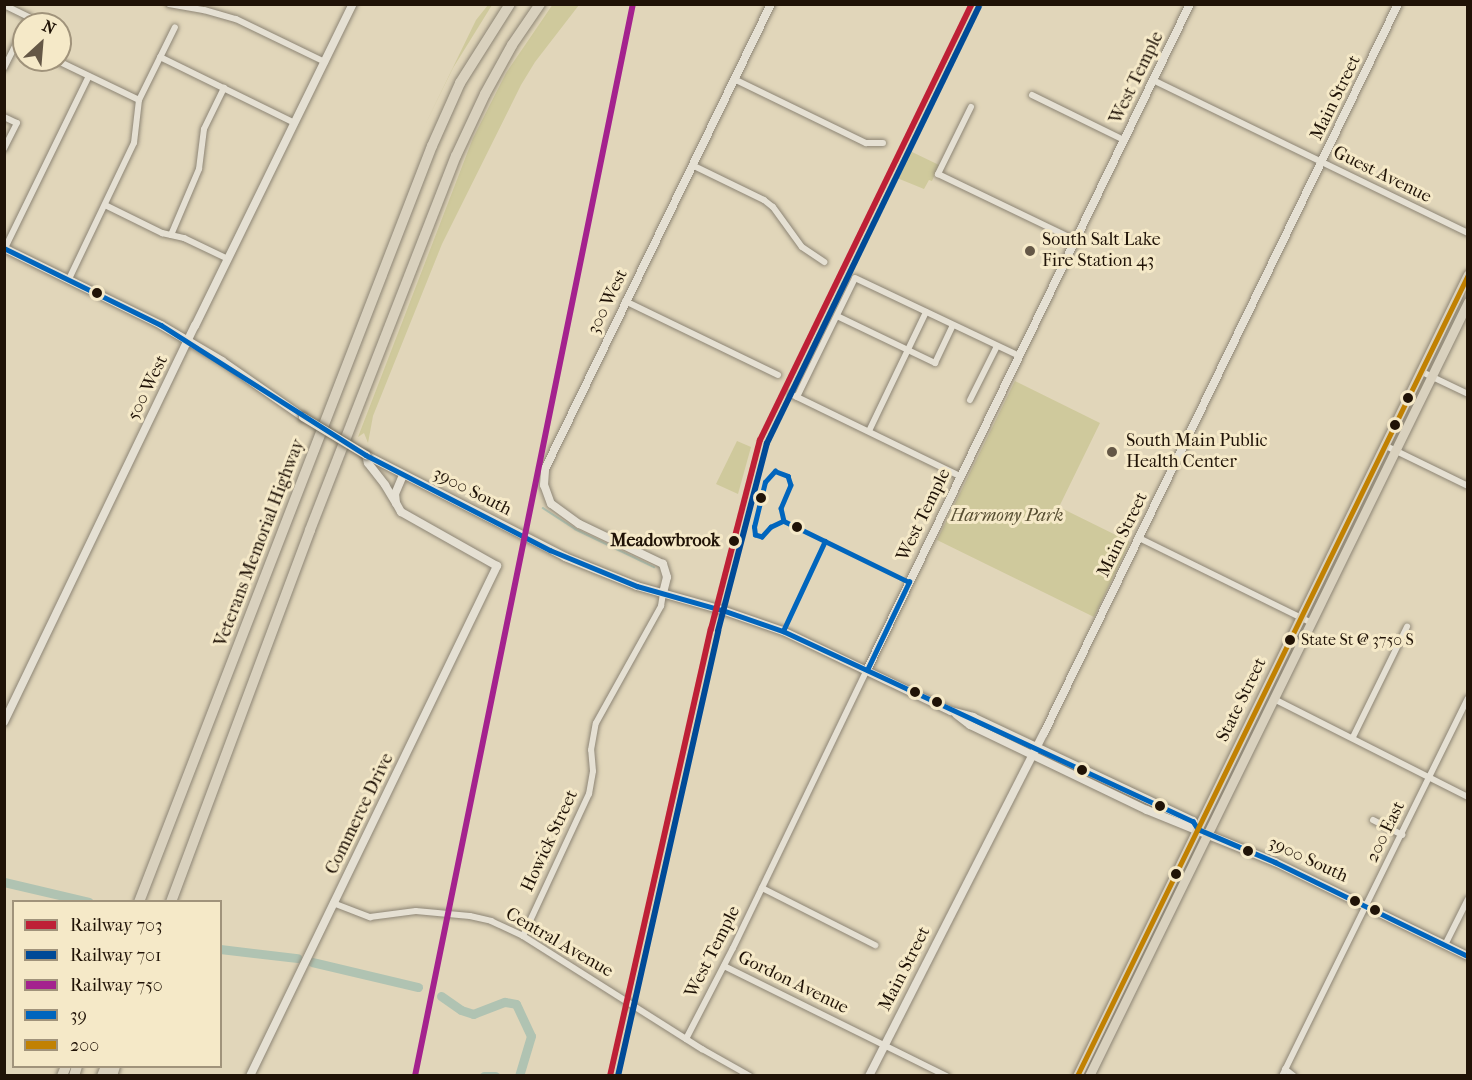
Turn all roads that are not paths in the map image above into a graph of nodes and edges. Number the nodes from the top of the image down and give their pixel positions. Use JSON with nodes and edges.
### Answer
{"nodes":[{"id":1,"x":169,"y":4,"type":"edge"},
{"id":2,"x":353,"y":4,"type":"edge"},
{"id":3,"x":510,"y":4,"type":"edge"},
{"id":4,"x":540,"y":4,"type":"edge"},
{"id":5,"x":771,"y":4,"type":"edge"},
{"id":6,"x":1190,"y":4,"type":"edge"},
{"id":7,"x":1398,"y":4,"type":"edge"},
{"id":8,"x":4,"y":5,"type":"edge"},
{"id":9,"x":19,"y":12,"type":"edge"},
{"id":10,"x":175,"y":27,"type":"dead end"},
{"id":11,"x":12,"y":52,"type":"edge"},
{"id":12,"x":160,"y":57,"type":"junction"},
{"id":13,"x":325,"y":62,"type":"junction"},
{"id":14,"x":4,"y":68,"type":"edge"},
{"id":15,"x":72,"y":68,"type":"edge"},
{"id":16,"x":88,"y":76,"type":"junction"},
{"id":17,"x":734,"y":79,"type":"junction"},
{"id":18,"x":1153,"y":80,"type":"junction"},
{"id":19,"x":224,"y":88,"type":"junction"},
{"id":20,"x":1032,"y":95,"type":"dead end"},
{"id":21,"x":140,"y":100,"type":"junction"},
{"id":22,"x":971,"y":107,"type":"dead end"},
{"id":23,"x":4,"y":117,"type":"edge"},
{"id":24,"x":295,"y":123,"type":"junction"},
{"id":25,"x":1124,"y":140,"type":"junction"},
{"id":26,"x":883,"y":143,"type":"dead end"},
{"id":27,"x":4,"y":149,"type":"edge"},
{"id":28,"x":1322,"y":162,"type":"junction"},
{"id":29,"x":692,"y":165,"type":"junction"},
{"id":30,"x":105,"y":205,"type":"junction"},
{"id":31,"x":1467,"y":233,"type":"edge"},
{"id":32,"x":171,"y":235,"type":"junction"},
{"id":33,"x":1075,"y":240,"type":"junction"},
{"id":34,"x":5,"y":248,"type":"edge"},
{"id":35,"x":228,"y":260,"type":"junction"},
{"id":36,"x":824,"y":262,"type":"dead end"},
{"id":37,"x":1467,"y":274,"type":"edge"},
{"id":38,"x":69,"y":279,"type":"junction"},
{"id":39,"x":625,"y":301,"type":"junction"},
{"id":40,"x":1467,"y":302,"type":"edge"},
{"id":41,"x":926,"y":312,"type":"junction"},
{"id":42,"x":837,"y":316,"type":"junction"},
{"id":43,"x":953,"y":325,"type":"junction"},
{"id":44,"x":188,"y":341,"type":"junction"},
{"id":45,"x":997,"y":346,"type":"junction"},
{"id":46,"x":908,"y":350,"type":"junction"},
{"id":47,"x":1019,"y":356,"type":"junction"},
{"id":48,"x":1420,"y":371,"type":"junction"},
{"id":49,"x":778,"y":375,"type":"dead end"},
{"id":50,"x":1431,"y":376,"type":"junction"},
{"id":51,"x":1467,"y":394,"type":"edge"},
{"id":52,"x":970,"y":400,"type":"dead end"},
{"id":53,"x":868,"y":431,"type":"junction"},
{"id":54,"x":1384,"y":445,"type":"junction"},
{"id":55,"x":1394,"y":450,"type":"junction"},
{"id":56,"x":366,"y":455,"type":"junction"},
{"id":57,"x":403,"y":475,"type":"junction"},
{"id":58,"x":960,"y":476,"type":"junction"},
{"id":59,"x":1467,"y":486,"type":"edge"},
{"id":60,"x":396,"y":503,"type":"junction"},
{"id":61,"x":1139,"y":538,"type":"junction"},
{"id":62,"x":663,"y":593,"type":"junction"},
{"id":63,"x":1305,"y":619,"type":"junction"},
{"id":64,"x":1407,"y":627,"type":"dead end"},
{"id":65,"x":867,"y":670,"type":"junction"},
{"id":66,"x":1467,"y":698,"type":"edge"},
{"id":67,"x":1274,"y":699,"type":"junction"},
{"id":68,"x":4,"y":722,"type":"edge"},
{"id":69,"x":1353,"y":737,"type":"junction"},
{"id":70,"x":1034,"y":752,"type":"junction"},
{"id":71,"x":1429,"y":777,"type":"junction"},
{"id":72,"x":1467,"y":797,"type":"edge"},
{"id":73,"x":1373,"y":820,"type":"dead end"},
{"id":74,"x":1198,"y":829,"type":"junction"},
{"id":75,"x":1209,"y":834,"type":"junction"},
{"id":76,"x":1402,"y":835,"type":"junction"},
{"id":77,"x":762,"y":888,"type":"junction"},
{"id":78,"x":140,"y":900,"type":"edge"},
{"id":79,"x":172,"y":900,"type":"edge"},
{"id":80,"x":1467,"y":900,"type":"edge"},
{"id":81,"x":333,"y":903,"type":"junction"},
{"id":82,"x":1366,"y":906,"type":"junction"},
{"id":83,"x":523,"y":936,"type":"junction"},
{"id":84,"x":875,"y":945,"type":"dead end"},
{"id":85,"x":1445,"y":945,"type":"junction"},
{"id":86,"x":1467,"y":956,"type":"edge"},
{"id":87,"x":724,"y":966,"type":"junction"},
{"id":88,"x":686,"y":1039,"type":"junction"},
{"id":89,"x":884,"y":1044,"type":"junction"},
{"id":90,"x":1284,"y":1072,"type":"edge"},
{"id":91,"x":250,"y":1076,"type":"edge"},
{"id":92,"x":750,"y":1076,"type":"edge"},
{"id":93,"x":868,"y":1076,"type":"edge"},
{"id":94,"x":947,"y":1076,"type":"edge"},
{"id":95,"x":1077,"y":1076,"type":"edge"},
{"id":96,"x":1089,"y":1076,"type":"edge"},
{"id":97,"x":1294,"y":1076,"type":"edge"}],
"edges":[{"from":1,"to":13,"type":"street"},
{"from":2,"to":13,"type":"main road","name":"500 West"},
{"from":3,"to":78,"type":"highway","name":"Veterans Memorial Highway"},
{"from":4,"to":79,"type":"highway"},
{"from":5,"to":17,"type":"street","name":"300 West"},
{"from":6,"to":18,"type":"street","name":"West Temple"},
{"from":7,"to":28,"type":"street","name":"Main Street"},
{"from":8,"to":9,"type":"street"},
{"from":10,"to":12,"type":"street"},
{"from":11,"to":14,"type":"street"},
{"from":12,"to":19,"type":"street"},
{"from":12,"to":21,"type":"street"},
{"from":13,"to":24,"type":"main road","name":"500 West"},
{"from":15,"to":16,"type":"street"},
{"from":16,"to":21,"type":"street"},
{"from":16,"to":34,"type":"street"},
{"from":17,"to":26,"type":"street"},
{"from":17,"to":29,"type":"street","name":"300 West"},
{"from":18,"to":25,"type":"street","name":"West Temple"},
{"from":18,"to":28,"type":"street","name":"Guest Avenue"},
{"from":19,"to":24,"type":"street"},
{"from":19,"to":32,"type":"street"},
{"from":20,"to":25,"type":"street"},
{"from":21,"to":30,"type":"street"},
{"from":22,"to":33,"type":"street"},
{"from":23,"to":27,"type":"street"},
{"from":24,"to":35,"type":"main road","name":"500 West"},
{"from":25,"to":33,"type":"street","name":"West Temple"},
{"from":28,"to":31,"type":"street","name":"Guest Avenue"},
{"from":28,"to":61,"type":"street","name":"Main Street"},
{"from":29,"to":36,"type":"street"},
{"from":29,"to":39,"type":"street","name":"300 West"},
{"from":30,"to":32,"type":"street"},
{"from":30,"to":38,"type":"street"},
{"from":32,"to":35,"type":"street"},
{"from":33,"to":47,"type":"street","name":"West Temple"},
{"from":34,"to":38,"type":"main road","name":"3900 South"},
{"from":35,"to":44,"type":"main road","name":"500 West"},
{"from":37,"to":48,"type":"main road","name":"State Street"},
{"from":38,"to":44,"type":"main road","name":"3900 South"},
{"from":39,"to":49,"type":"street"},
{"from":39,"to":62,"type":"street","name":"300 West"},
{"from":40,"to":50,"type":"main road","name":"State Street"},
{"from":41,"to":42,"type":"street"},
{"from":41,"to":43,"type":"street"},
{"from":41,"to":46,"type":"street"},
{"from":42,"to":46,"type":"street"},
{"from":42,"to":53,"type":"street"},
{"from":43,"to":45,"type":"street"},
{"from":43,"to":46,"type":"street"},
{"from":44,"to":56,"type":"main road","name":"3900 South","bridge":true},
{"from":44,"to":68,"type":"main road","name":"500 West"},
{"from":45,"to":47,"type":"street"},
{"from":45,"to":52,"type":"street"},
{"from":46,"to":53,"type":"street"},
{"from":47,"to":58,"type":"street","name":"West Temple"},
{"from":48,"to":50,"type":"street"},
{"from":48,"to":54,"type":"main road","name":"State Street"},
{"from":50,"to":51,"type":"street"},
{"from":50,"to":55,"type":"main road","name":"State Street"},
{"from":53,"to":58,"type":"street"},
{"from":54,"to":55,"type":"street"},
{"from":54,"to":63,"type":"main road","name":"State Street"},
{"from":55,"to":59,"type":"street"},
{"from":55,"to":63,"type":"main road","name":"State Street"},
{"from":56,"to":57,"type":"main road","name":"3900 South"},
{"from":56,"to":60,"type":"main road"},
{"from":57,"to":60,"type":"street"},
{"from":57,"to":62,"type":"main road","name":"3900 South"},
{"from":58,"to":65,"type":"street","name":"West Temple"},
{"from":60,"to":81,"type":"street","name":"Commerce Drive"},
{"from":61,"to":63,"type":"street"},
{"from":61,"to":70,"type":"street","name":"Main Street"},
{"from":62,"to":65,"type":"main road","name":"3900 South"},
{"from":62,"to":83,"type":"street","name":"Howick Street"},
{"from":63,"to":67,"type":"main road","name":"State Street"},
{"from":63,"to":74,"type":"main road","name":"State Street"},
{"from":64,"to":69,"type":"street"},
{"from":65,"to":70,"type":"main road","name":"3900 South"},
{"from":65,"to":77,"type":"street","name":"West Temple"},
{"from":66,"to":71,"type":"street","name":"200 East"},
{"from":67,"to":69,"type":"street"},
{"from":67,"to":75,"type":"main road","name":"State Street"},
{"from":69,"to":71,"type":"street"},
{"from":70,"to":74,"type":"main road","name":"3900 South"},
{"from":70,"to":89,"type":"street","name":"Main Street"},
{"from":71,"to":72,"type":"street"},
{"from":71,"to":76,"type":"street","name":"200 East"},
{"from":73,"to":76,"type":"street"},
{"from":74,"to":75,"type":"main road","name":"3900 South"},
{"from":74,"to":95,"type":"main road","name":"State Street"},
{"from":75,"to":82,"type":"main road","name":"3900 South"},
{"from":75,"to":96,"type":"main road","name":"State Street"},
{"from":76,"to":82,"type":"street","name":"200 East"},
{"from":77,"to":84,"type":"street"},
{"from":77,"to":87,"type":"street","name":"West Temple"},
{"from":80,"to":85,"type":"street"},
{"from":81,"to":83,"type":"street","name":"Central Avenue"},
{"from":81,"to":91,"type":"street","name":"Commerce Drive"},
{"from":82,"to":85,"type":"main road","name":"3900 South"},
{"from":82,"to":90,"type":"street","name":"200 East"},
{"from":83,"to":88,"type":"street","name":"Central Avenue"},
{"from":85,"to":86,"type":"main road","name":"3900 South"},
{"from":87,"to":88,"type":"street","name":"West Temple"},
{"from":87,"to":89,"type":"street","name":"Gordon Avenue"},
{"from":88,"to":92,"type":"street","name":"Central Avenue"},
{"from":89,"to":93,"type":"street","name":"Main Street"},
{"from":89,"to":94,"type":"street","name":"Gordon Avenue"},
{"from":90,"to":97,"type":"street"}]}
